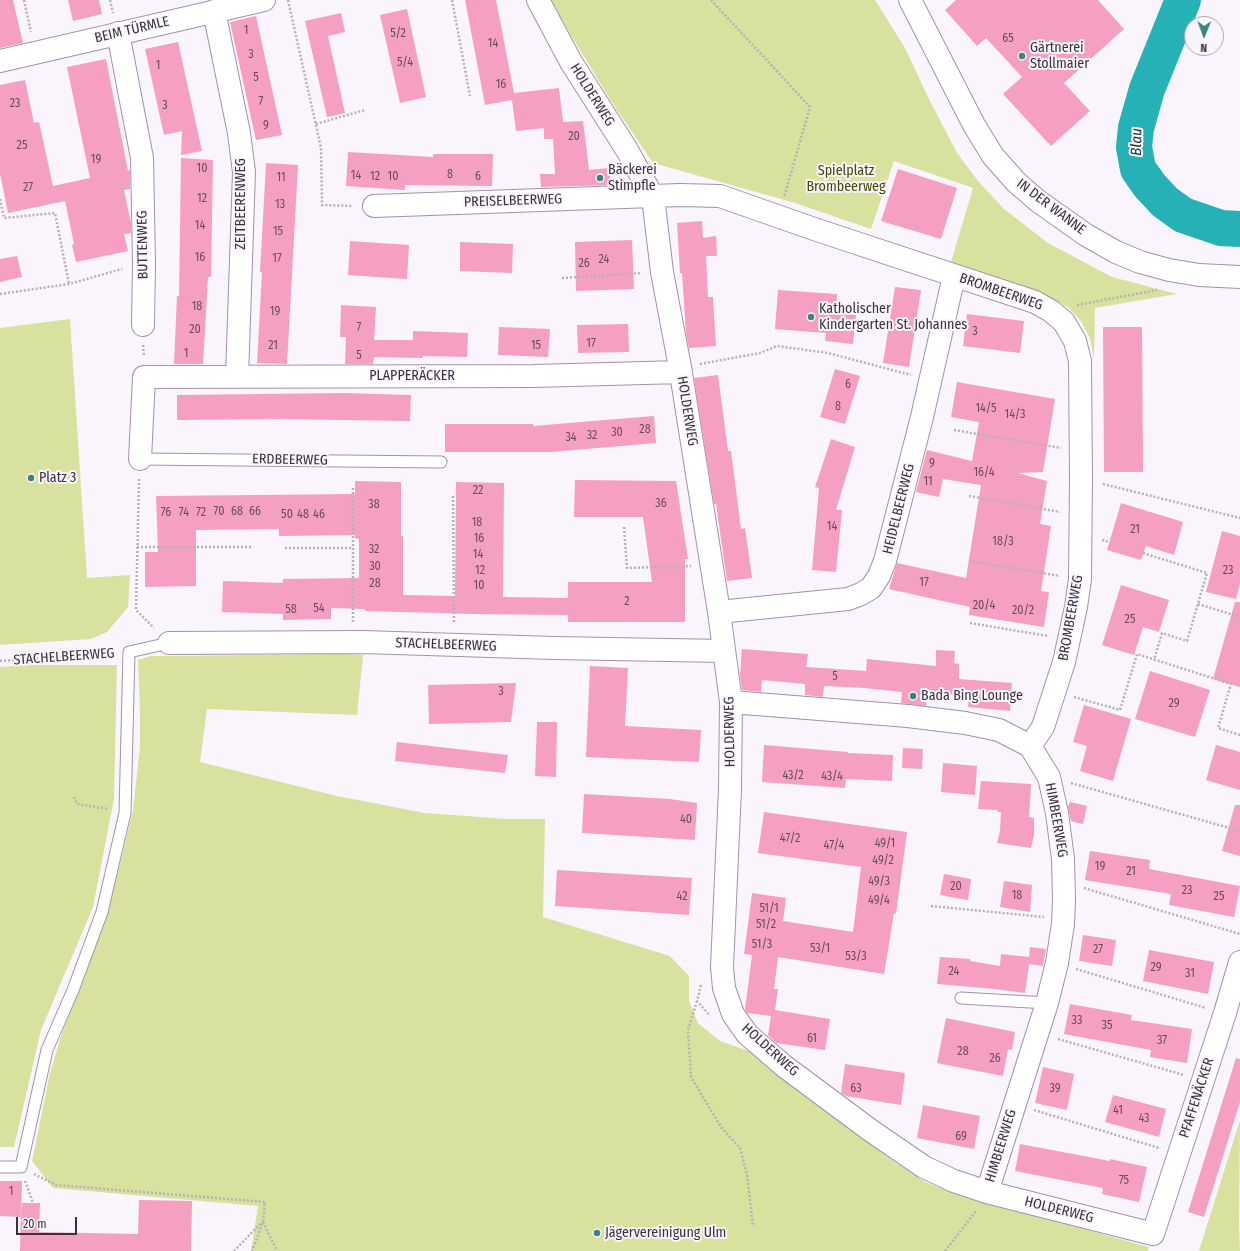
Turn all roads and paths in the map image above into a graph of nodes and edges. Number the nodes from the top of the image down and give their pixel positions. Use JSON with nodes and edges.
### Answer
{"nodes":[{"id":1,"x":24,"y":0,"type":"edge"},
{"id":2,"x":264,"y":0,"type":"edge"},
{"id":3,"x":288,"y":0,"type":"edge"},
{"id":4,"x":452,"y":0,"type":"edge"},
{"id":5,"x":538,"y":0,"type":"edge"},
{"id":6,"x":711,"y":0,"type":"edge"},
{"id":7,"x":910,"y":0,"type":"edge"},
{"id":8,"x":214,"y":11,"type":"junction"},
{"id":9,"x":118,"y":33,"type":"junction"},
{"id":10,"x":36,"y":52,"type":"junction"},
{"id":11,"x":0,"y":61,"type":"edge"},
{"id":12,"x":470,"y":96,"type":"dead end"},
{"id":13,"x":365,"y":110,"type":"dead end"},
{"id":14,"x":316,"y":124,"type":"junction"},
{"id":15,"x":653,"y":196,"type":"junction"},
{"id":16,"x":0,"y":200,"type":"edge"},
{"id":17,"x":374,"y":206,"type":"joint"},
{"id":18,"x":779,"y":216,"type":"junction"},
{"id":19,"x":144,"y":264,"type":"junction"},
{"id":20,"x":662,"y":272,"type":"junction"},
{"id":21,"x":954,"y":276,"type":"junction"},
{"id":22,"x":1240,"y":277,"type":"edge"},
{"id":23,"x":562,"y":278,"type":"dead end"},
{"id":24,"x":69,"y":284,"type":"junction"},
{"id":25,"x":1161,"y":289,"type":"dead end"},
{"id":26,"x":0,"y":294,"type":"edge"},
{"id":27,"x":1101,"y":300,"type":"dead end"},
{"id":28,"x":143,"y":325,"type":"joint"},
{"id":29,"x":680,"y":369,"type":"junction"},
{"id":30,"x":144,"y":377,"type":"junction"},
{"id":31,"x":237,"y":377,"type":"junction"},
{"id":32,"x":931,"y":380,"type":"junction"},
{"id":33,"x":954,"y":430,"type":"dead end"},
{"id":34,"x":1081,"y":451,"type":"junction"},
{"id":35,"x":140,"y":459,"type":"junction"},
{"id":36,"x":441,"y":462,"type":"dead end"},
{"id":37,"x":1081,"y":479,"type":"junction"},
{"id":38,"x":352,"y":488,"type":"dead end"},
{"id":39,"x":453,"y":496,"type":"dead end"},
{"id":40,"x":969,"y":496,"type":"dead end"},
{"id":41,"x":1080,"y":516,"type":"junction"},
{"id":42,"x":1240,"y":518,"type":"edge"},
{"id":43,"x":624,"y":527,"type":"dead end"},
{"id":44,"x":252,"y":547,"type":"dead end"},
{"id":45,"x":138,"y":548,"type":"junction"},
{"id":46,"x":285,"y":548,"type":"dead end"},
{"id":47,"x":353,"y":548,"type":"junction"},
{"id":48,"x":1143,"y":553,"type":"dead end"},
{"id":49,"x":969,"y":561,"type":"dead end"},
{"id":50,"x":712,"y":566,"type":"junction"},
{"id":51,"x":1080,"y":579,"type":"junction"},
{"id":52,"x":1198,"y":604,"type":"junction"},
{"id":53,"x":719,"y":612,"type":"junction"},
{"id":54,"x":353,"y":615,"type":"dead end"},
{"id":55,"x":1240,"y":617,"type":"edge"},
{"id":56,"x":970,"y":623,"type":"dead end"},
{"id":57,"x":1070,"y":640,"type":"junction"},
{"id":58,"x":169,"y":643,"type":"junction"},
{"id":59,"x":455,"y":645,"type":"junction"},
{"id":60,"x":724,"y":651,"type":"junction"},
{"id":61,"x":129,"y":652,"type":"junction"},
{"id":62,"x":1154,"y":660,"type":"junction"},
{"id":63,"x":0,"y":661,"type":"edge"},
{"id":64,"x":1055,"y":692,"type":"junction"},
{"id":65,"x":731,"y":702,"type":"junction"},
{"id":66,"x":1240,"y":735,"type":"edge"},
{"id":67,"x":1030,"y":746,"type":"junction"},
{"id":68,"x":1049,"y":777,"type":"junction"},
{"id":69,"x":74,"y":796,"type":"dead end"},
{"id":70,"x":126,"y":813,"type":"junction"},
{"id":71,"x":1240,"y":831,"type":"edge"},
{"id":72,"x":1065,"y":882,"type":"junction"},
{"id":73,"x":931,"y":906,"type":"dead end"},
{"id":74,"x":1063,"y":919,"type":"junction"},
{"id":75,"x":1240,"y":934,"type":"edge"},
{"id":76,"x":1240,"y":962,"type":"edge"},
{"id":77,"x":1057,"y":963,"type":"junction"},
{"id":78,"x":961,"y":998,"type":"dead end"},
{"id":79,"x":697,"y":1001,"type":"dead end"},
{"id":80,"x":1047,"y":1003,"type":"junction"},
{"id":81,"x":1225,"y":1014,"type":"junction"},
{"id":82,"x":1038,"y":1034,"type":"junction"},
{"id":83,"x":1202,"y":1080,"type":"junction"},
{"id":84,"x":1014,"y":1104,"type":"junction"},
{"id":85,"x":1179,"y":1154,"type":"junction"},
{"id":86,"x":0,"y":1167,"type":"edge"},
{"id":87,"x":21,"y":1167,"type":"junction"},
{"id":88,"x":988,"y":1192,"type":"junction"},
{"id":89,"x":33,"y":1203,"type":"dead end"},
{"id":90,"x":263,"y":1222,"type":"junction"},
{"id":91,"x":753,"y":1226,"type":"dead end"},
{"id":92,"x":1153,"y":1234,"type":"joint"},
{"id":93,"x":234,"y":1251,"type":"edge"},
{"id":94,"x":252,"y":1251,"type":"edge"},
{"id":95,"x":277,"y":1251,"type":"edge"},
{"id":96,"x":945,"y":1251,"type":"edge"}],
"edges":[{"from":1,"to":10,"type":"path"},
{"from":2,"to":8,"type":"street","name":"BEIM TÜRMLE"},
{"from":3,"to":14,"type":"path"},
{"from":4,"to":12,"type":"path"},
{"from":5,"to":15,"type":"street","name":"HOLDERWEG"},
{"from":6,"to":18,"type":"path"},
{"from":7,"to":22,"type":"street","name":"IN DER WANNE"},
{"from":8,"to":9,"type":"street","name":"BEIM TÜRMLE"},
{"from":8,"to":31,"type":"street","name":"ZEITBEERENWEG"},
{"from":9,"to":10,"type":"street","name":"BEIM TÜRMLE"},
{"from":9,"to":19,"type":"street","name":"BUTTENWEG"},
{"from":10,"to":11,"type":"street","name":"BEIM TÜRMLE"},
{"from":13,"to":14,"type":"path"},
{"from":14,"to":17,"type":"path"},
{"from":15,"to":17,"type":"street","name":"PREISELBEERWEG"},
{"from":15,"to":18,"type":"street","name":"BROMBEERWEG"},
{"from":15,"to":20,"type":"street","name":"HOLDERWEG"},
{"from":16,"to":24,"type":"path"},
{"from":18,"to":21,"type":"street","name":"BROMBEERWEG"},
{"from":19,"to":24,"type":"path"},
{"from":19,"to":28,"type":"street","name":"BUTTENWEG"},
{"from":20,"to":23,"type":"path"},
{"from":20,"to":29,"type":"street","name":"HOLDERWEG"},
{"from":21,"to":32,"type":"street","name":"HEIDELBEERWEG"},
{"from":21,"to":34,"type":"street","name":"BROMBEERWEG"},
{"from":24,"to":26,"type":"path"},
{"from":25,"to":27,"type":"path"},
{"from":28,"to":30,"type":"path"},
{"from":29,"to":31,"type":"street","name":"PLAPPERÄCKER"},
{"from":29,"to":32,"type":"path"},
{"from":29,"to":50,"type":"street","name":"HOLDERWEG"},
{"from":30,"to":31,"type":"street","name":"PLAPPERÄCKER"},
{"from":30,"to":35,"type":"street"},
{"from":32,"to":53,"type":"street","name":"HEIDELBEERWEG"},
{"from":33,"to":34,"type":"path"},
{"from":34,"to":37,"type":"street","name":"BROMBEERWEG"},
{"from":35,"to":36,"type":"lane","name":"ERDBEERWEG"},
{"from":35,"to":45,"type":"path"},
{"from":37,"to":41,"type":"street","name":"BROMBEERWEG"},
{"from":37,"to":42,"type":"path"},
{"from":38,"to":47,"type":"path"},
{"from":39,"to":59,"type":"path"},
{"from":40,"to":41,"type":"path"},
{"from":41,"to":51,"type":"street","name":"BROMBEERWEG"},
{"from":43,"to":50,"type":"path"},
{"from":44,"to":45,"type":"path"},
{"from":45,"to":58,"type":"path"},
{"from":46,"to":47,"type":"path"},
{"from":47,"to":54,"type":"path"},
{"from":48,"to":52,"type":"path"},
{"from":49,"to":51,"type":"path"},
{"from":50,"to":53,"type":"street","name":"HOLDERWEG"},
{"from":51,"to":57,"type":"street","name":"BROMBEERWEG"},
{"from":52,"to":55,"type":"path"},
{"from":52,"to":62,"type":"path"},
{"from":53,"to":60,"type":"street","name":"HOLDERWEG"},
{"from":56,"to":57,"type":"path"},
{"from":57,"to":64,"type":"street","name":"BROMBEERWEG"},
{"from":58,"to":59,"type":"street","name":"STACHELBEERWEG"},
{"from":58,"to":61,"type":"lane"},
{"from":59,"to":60,"type":"street","name":"STACHELBEERWEG"},
{"from":60,"to":65,"type":"street","name":"HOLDERWEG"},
{"from":61,"to":63,"type":"path","name":"STACHELBEERWEG"},
{"from":61,"to":70,"type":"lane"},
{"from":62,"to":64,"type":"path"},
{"from":62,"to":66,"type":"path"},
{"from":64,"to":67,"type":"street","name":"BROMBEERWEG"},
{"from":65,"to":67,"type":"street"},
{"from":65,"to":88,"type":"street","name":"HOLDERWEG"},
{"from":67,"to":68,"type":"street","name":"HIMBEERWEG"},
{"from":68,"to":71,"type":"path"},
{"from":68,"to":72,"type":"street","name":"HIMBEERWEG"},
{"from":69,"to":70,"type":"path"},
{"from":70,"to":87,"type":"lane"},
{"from":72,"to":74,"type":"street","name":"HIMBEERWEG"},
{"from":72,"to":75,"type":"path"},
{"from":73,"to":74,"type":"path"},
{"from":74,"to":77,"type":"street","name":"HIMBEERWEG"},
{"from":76,"to":81,"type":"street","name":"PFAFFENÄCKER"},
{"from":77,"to":80,"type":"street","name":"HIMBEERWEG"},
{"from":77,"to":81,"type":"path"},
{"from":78,"to":80,"type":"lane"},
{"from":79,"to":91,"type":"path"},
{"from":80,"to":82,"type":"street","name":"HIMBEERWEG"},
{"from":81,"to":83,"type":"street","name":"PFAFFENÄCKER"},
{"from":82,"to":83,"type":"path"},
{"from":82,"to":84,"type":"street","name":"HIMBEERWEG"},
{"from":83,"to":85,"type":"street","name":"PFAFFENÄCKER"},
{"from":84,"to":85,"type":"path"},
{"from":84,"to":88,"type":"street","name":"HIMBEERWEG"},
{"from":85,"to":92,"type":"street","name":"PFAFFENÄCKER"},
{"from":86,"to":87,"type":"lane"},
{"from":87,"to":89,"type":"path"},
{"from":87,"to":90,"type":"path"},
{"from":88,"to":92,"type":"street","name":"HOLDERWEG"},
{"from":88,"to":96,"type":"path"},
{"from":90,"to":93,"type":"path"},
{"from":90,"to":94,"type":"path"},
{"from":90,"to":95,"type":"path"}]}
